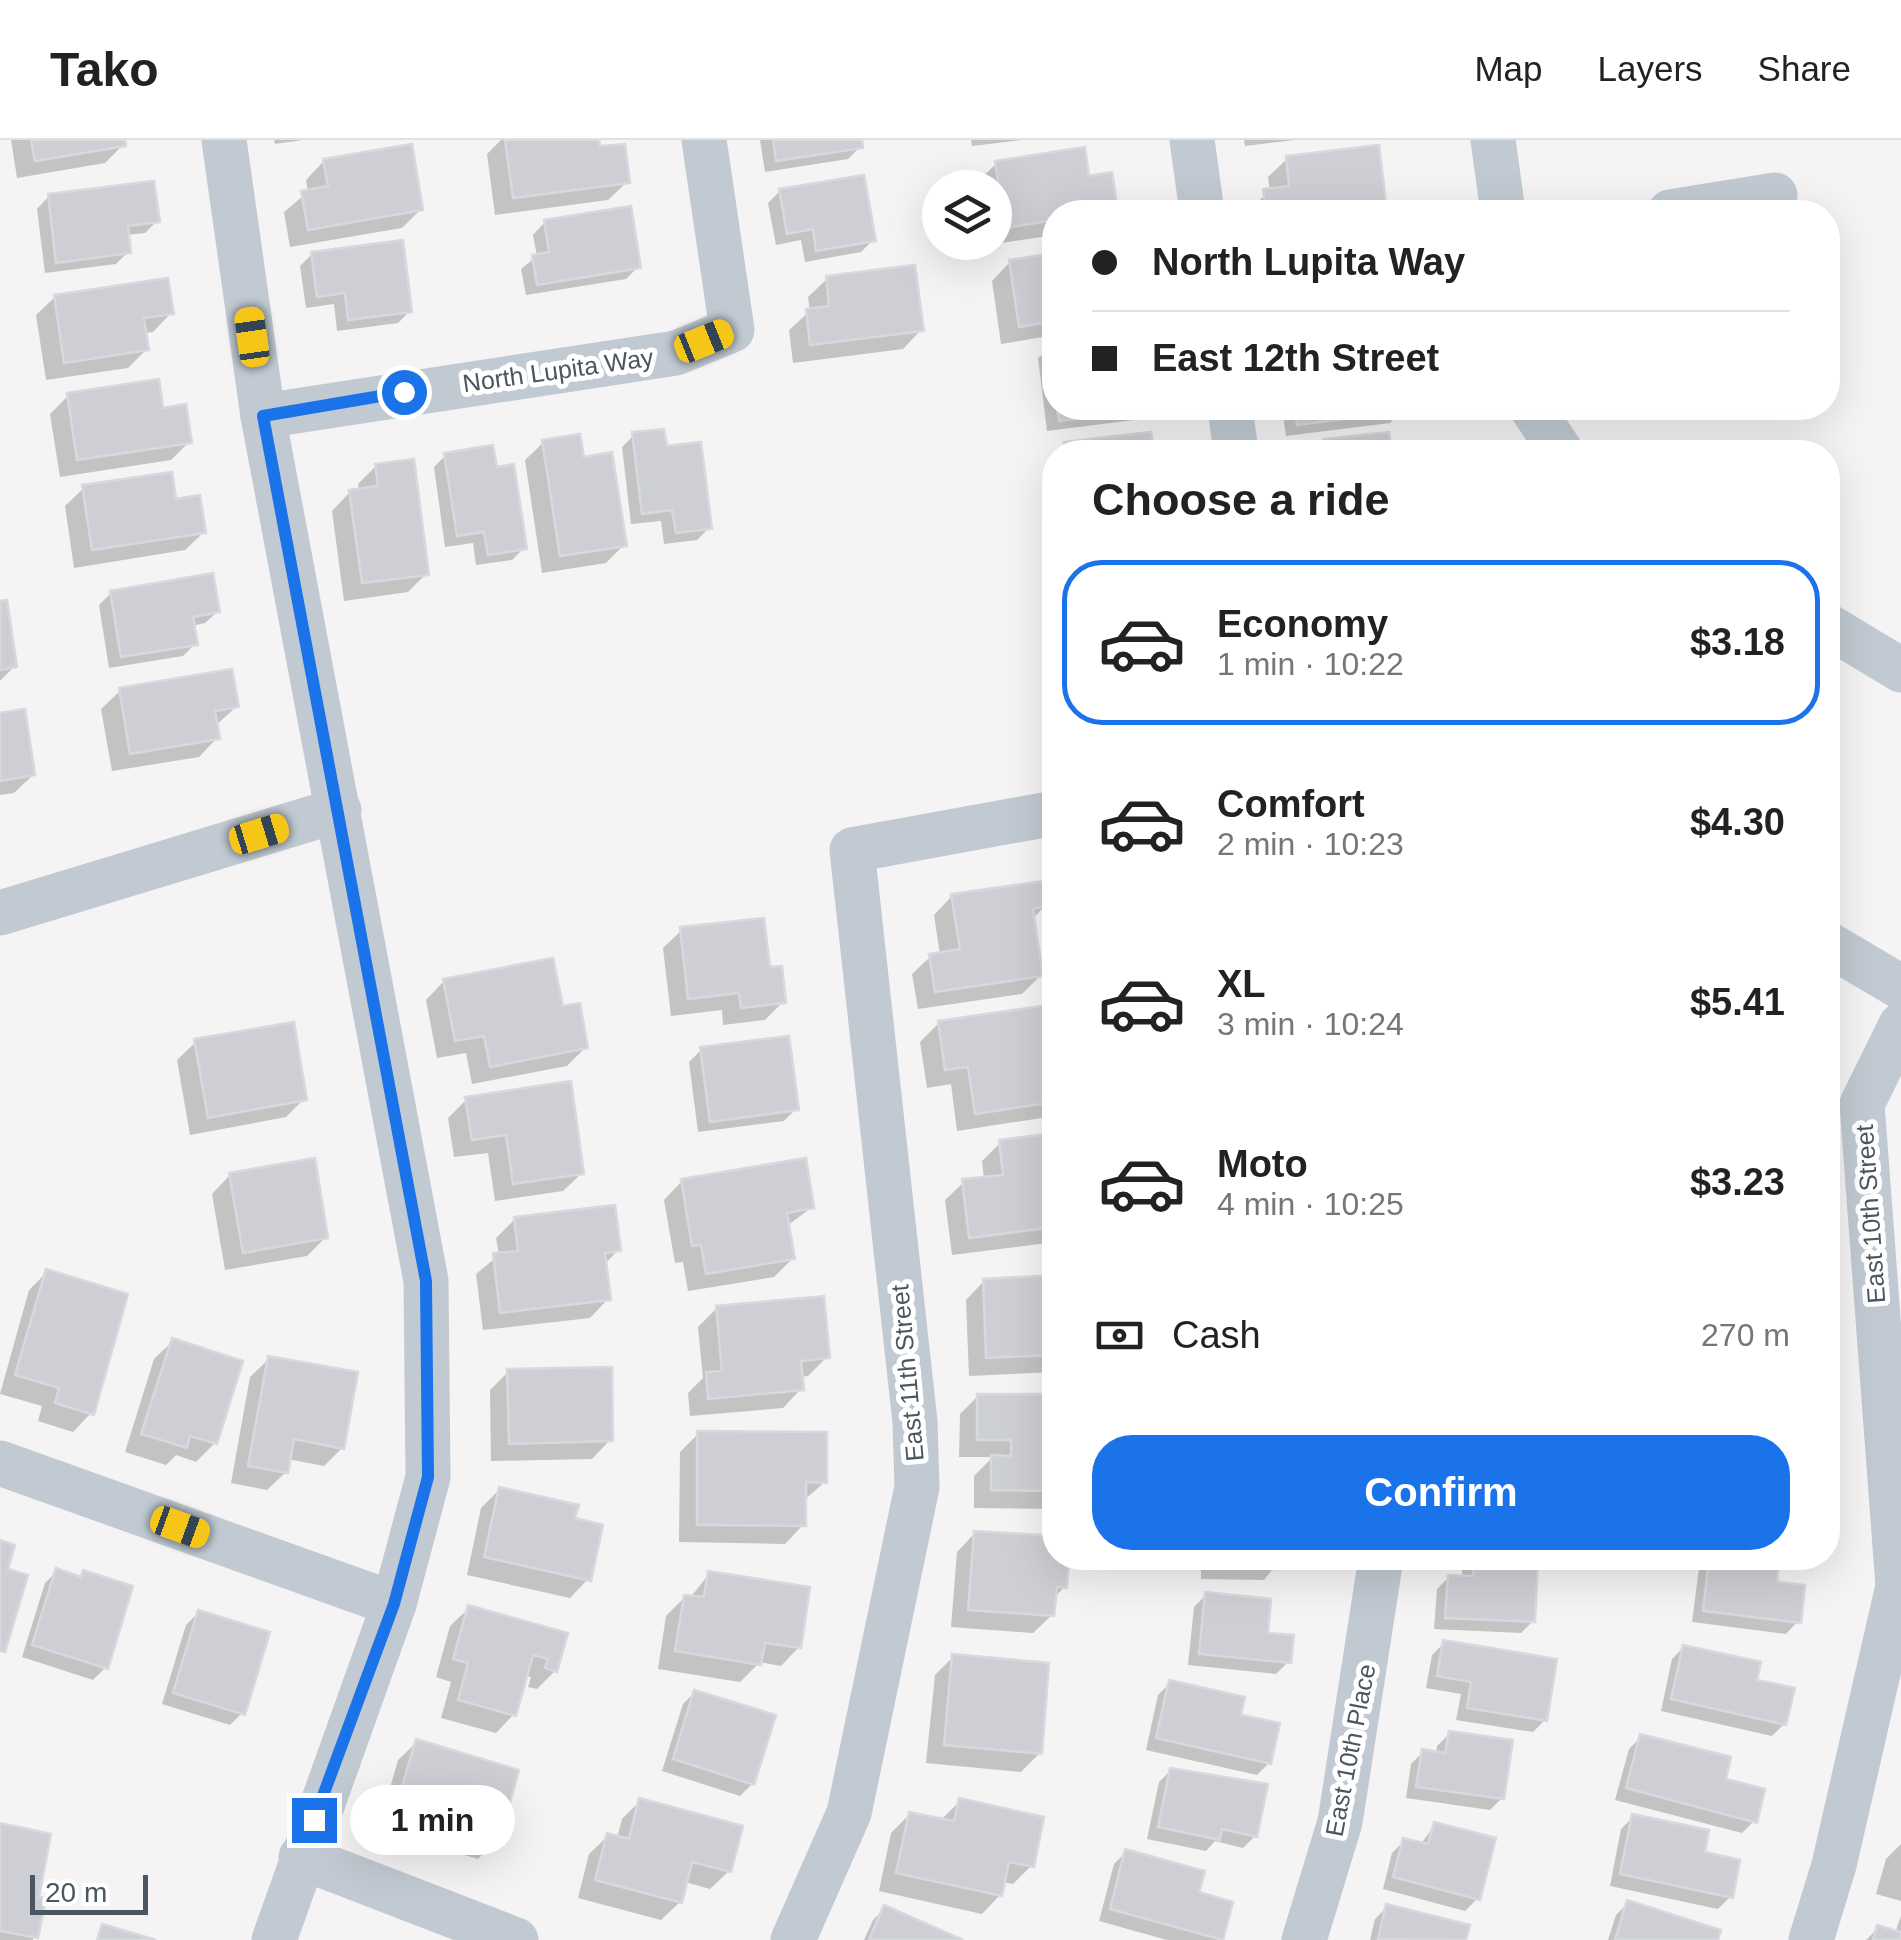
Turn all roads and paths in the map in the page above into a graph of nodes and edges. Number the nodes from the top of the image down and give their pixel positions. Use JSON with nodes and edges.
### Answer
{"nodes":[{"id":1,"x":224,"y":140,"type":"edge"},
{"id":2,"x":704,"y":140,"type":"edge"},
{"id":3,"x":1192,"y":140,"type":"edge"},
{"id":4,"x":1493,"y":140,"type":"edge"},
{"id":5,"x":1775,"y":196,"type":"dead end"},
{"id":6,"x":1200,"y":200,"type":"edge"},
{"id":7,"x":1501,"y":200,"type":"edge"},
{"id":8,"x":1749,"y":200,"type":"edge"},
{"id":9,"x":263,"y":416,"type":"junction"},
{"id":10,"x":1840,"y":633,"type":"edge"},
{"id":11,"x":1901,"y":670,"type":"edge"},
{"id":12,"x":339,"y":810,"type":"junction"},
{"id":13,"x":1042,"y":815,"type":"edge"},
{"id":14,"x":0,"y":913,"type":"edge"},
{"id":15,"x":1840,"y":951,"type":"edge"},
{"id":16,"x":1901,"y":986,"type":"edge"},
{"id":17,"x":1901,"y":1025,"type":"edge"},
{"id":18,"x":0,"y":1463,"type":"edge"},
{"id":19,"x":1379,"y":1570,"type":"edge"},
{"id":20,"x":394,"y":1604,"type":"junction"},
{"id":21,"x":301,"y":1856,"type":"junction"},
{"id":22,"x":274,"y":1940,"type":"edge"},
{"id":23,"x":516,"y":1940,"type":"edge"},
{"id":24,"x":794,"y":1940,"type":"edge"},
{"id":25,"x":1304,"y":1940,"type":"edge"},
{"id":26,"x":1811,"y":1940,"type":"edge"}],
"edges":[{"from":1,"to":9,"type":"street"},
{"from":2,"to":9,"type":"street","name":"North Lupita Way"},
{"from":3,"to":6,"type":"street"},
{"from":4,"to":7,"type":"street"},
{"from":5,"to":8,"type":"street"},
{"from":9,"to":12,"type":"street"},
{"from":10,"to":11,"type":"street"},
{"from":12,"to":14,"type":"street"},
{"from":12,"to":20,"type":"street"},
{"from":13,"to":24,"type":"street","name":"East 11th Street"},
{"from":15,"to":16,"type":"street"},
{"from":17,"to":26,"type":"street","name":"East 10th Street"},
{"from":18,"to":20,"type":"street"},
{"from":19,"to":25,"type":"street","name":"East 10th Place"},
{"from":20,"to":21,"type":"street"},
{"from":21,"to":22,"type":"street"},
{"from":21,"to":23,"type":"street"}]}
